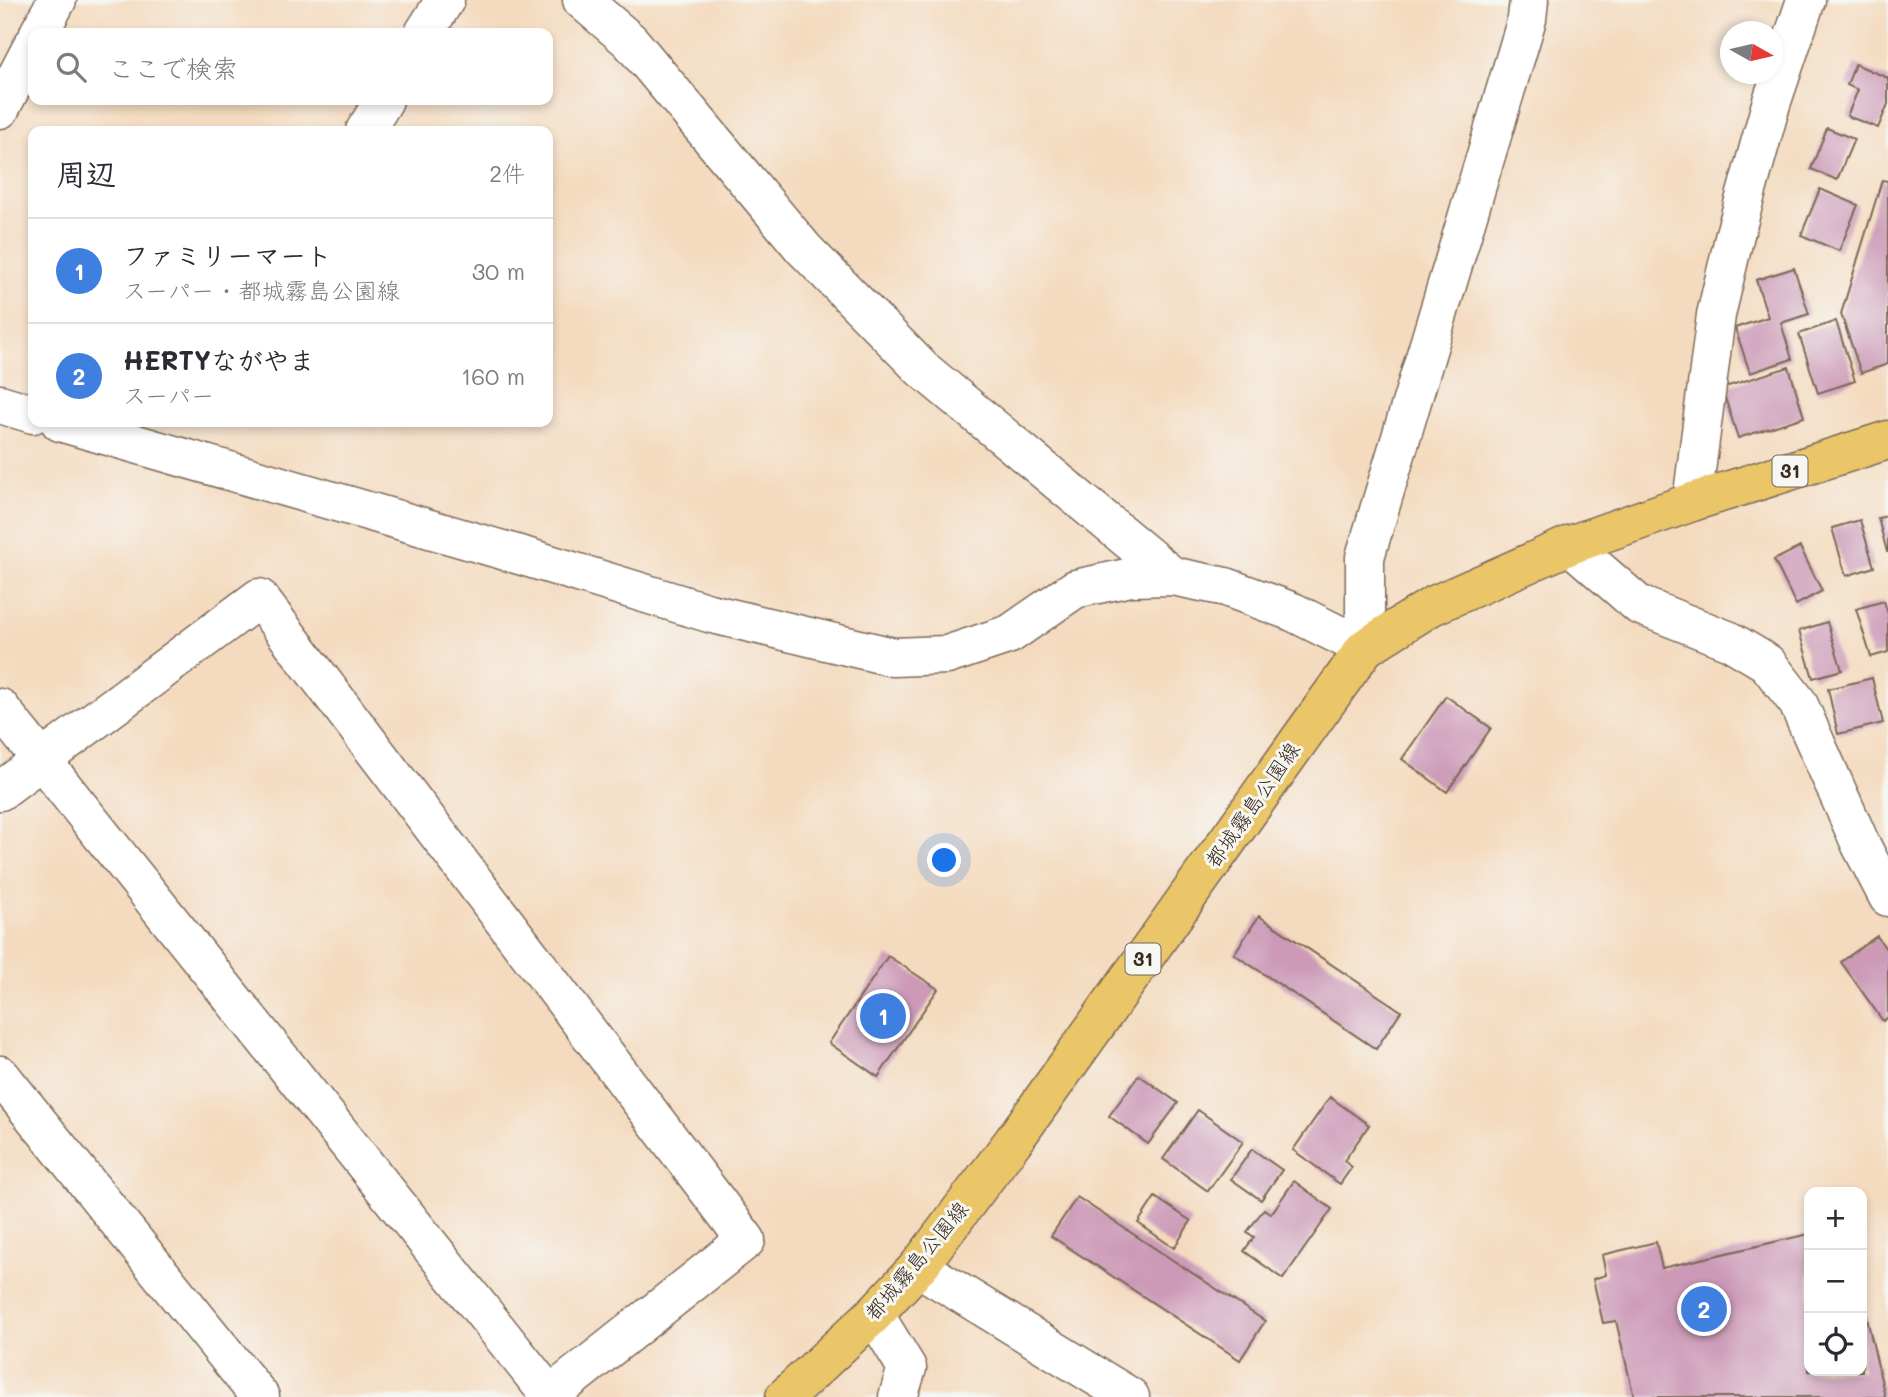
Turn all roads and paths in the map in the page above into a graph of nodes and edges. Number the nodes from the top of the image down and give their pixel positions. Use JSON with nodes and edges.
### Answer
{"nodes":[{"id":1,"x":57,"y":0,"type":"edge"},
{"id":2,"x":445,"y":0,"type":"edge"},
{"id":3,"x":582,"y":0,"type":"edge"},
{"id":4,"x":1530,"y":0,"type":"edge"},
{"id":5,"x":1806,"y":0,"type":"edge"},
{"id":6,"x":43,"y":28,"type":"edge"},
{"id":7,"x":427,"y":28,"type":"edge"},
{"id":8,"x":28,"y":55,"type":"edge"},
{"id":9,"x":381,"y":105,"type":"edge"},
{"id":10,"x":0,"y":109,"type":"edge"},
{"id":11,"x":368,"y":126,"type":"edge"},
{"id":12,"x":0,"y":404,"type":"edge"},
{"id":13,"x":28,"y":412,"type":"edge"},
{"id":14,"x":77,"y":427,"type":"edge"},
{"id":15,"x":1888,"y":440,"type":"edge"},
{"id":16,"x":1692,"y":502,"type":"junction"},
{"id":17,"x":1570,"y":545,"type":"junction"},
{"id":18,"x":1172,"y":576,"type":"junction"},
{"id":19,"x":1365,"y":648,"type":"junction"},
{"id":20,"x":0,"y":708,"type":"edge"},
{"id":21,"x":40,"y":760,"type":"junction"},
{"id":22,"x":0,"y":791,"type":"edge"},
{"id":23,"x":1888,"y":897,"type":"edge"},
{"id":24,"x":0,"y":1075,"type":"edge"},
{"id":25,"x":918,"y":1267,"type":"junction"},
{"id":26,"x":874,"y":1314,"type":"junction"},
{"id":27,"x":550,"y":1396,"type":"edge"},
{"id":28,"x":260,"y":1397,"type":"edge"},
{"id":29,"x":785,"y":1397,"type":"edge"},
{"id":30,"x":898,"y":1397,"type":"edge"},
{"id":31,"x":1130,"y":1397,"type":"edge"}],
"edges":[{"from":1,"to":6,"type":"street"},
{"from":2,"to":7,"type":"street"},
{"from":3,"to":18,"type":"street"},
{"from":4,"to":19,"type":"street"},
{"from":5,"to":16,"type":"street"},
{"from":8,"to":10,"type":"street"},
{"from":9,"to":11,"type":"street"},
{"from":12,"to":13,"type":"street"},
{"from":14,"to":18,"type":"street"},
{"from":15,"to":16,"type":"main road","name":"都城霧島公園線","number":"31"},
{"from":16,"to":17,"type":"main road","name":"都城霧島公園線","number":"31"},
{"from":17,"to":19,"type":"main road","name":"都城霧島公園線","number":"31"},
{"from":17,"to":23,"type":"street"},
{"from":18,"to":19,"type":"street"},
{"from":19,"to":25,"type":"main road","name":"都城霧島公園線","number":"31"},
{"from":20,"to":21,"type":"street"},
{"from":21,"to":22,"type":"street"},
{"from":21,"to":27,"type":"street"},
{"from":21,"to":27,"type":"street"},
{"from":24,"to":28,"type":"street"},
{"from":25,"to":26,"type":"main road","name":"都城霧島公園線","number":"31"},
{"from":25,"to":31,"type":"street"},
{"from":26,"to":29,"type":"main road","name":"都城霧島公園線","number":"31"},
{"from":26,"to":30,"type":"street"}]}
